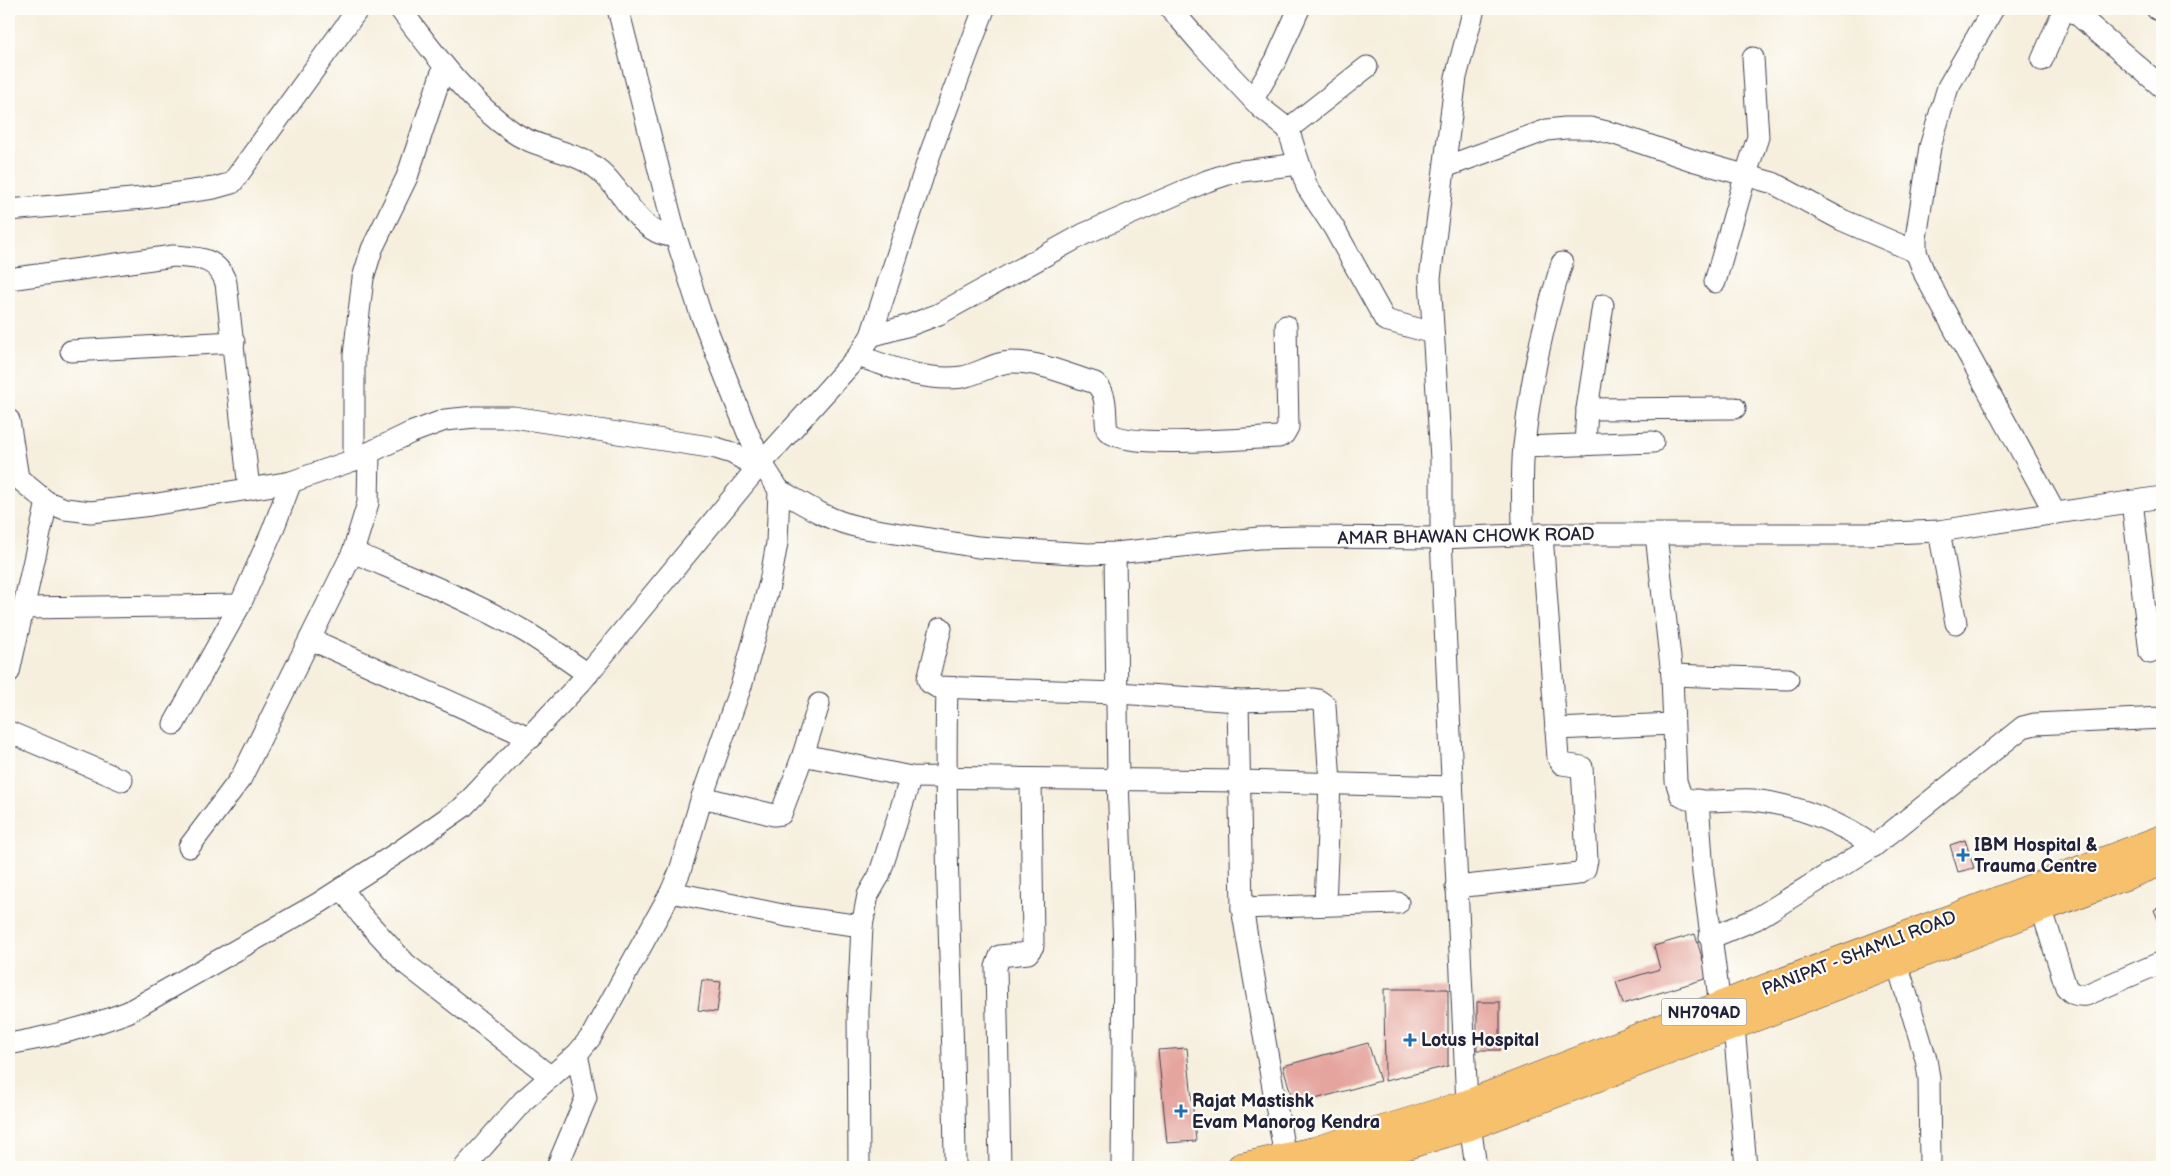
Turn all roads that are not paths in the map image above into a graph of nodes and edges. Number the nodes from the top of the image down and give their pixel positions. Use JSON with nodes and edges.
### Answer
{"nodes":[{"id":1,"x":358,"y":9,"type":"edge"},
{"id":2,"x":400,"y":9,"type":"edge"},
{"id":3,"x":618,"y":9,"type":"edge"},
{"id":4,"x":984,"y":9,"type":"edge"},
{"id":5,"x":1171,"y":9,"type":"edge"},
{"id":6,"x":1299,"y":9,"type":"edge"},
{"id":7,"x":1474,"y":9,"type":"edge"},
{"id":8,"x":1993,"y":9,"type":"edge"},
{"id":9,"x":2064,"y":9,"type":"edge"},
{"id":10,"x":2071,"y":9,"type":"edge"},
{"id":11,"x":2157,"y":9,"type":"edge"},
{"id":12,"x":2162,"y":9,"type":"edge"},
{"id":13,"x":1753,"y":58,"type":"dead end"},
{"id":14,"x":2042,"y":60,"type":"dead end"},
{"id":15,"x":444,"y":66,"type":"junction"},
{"id":16,"x":1367,"y":67,"type":"dead end"},
{"id":17,"x":2162,"y":87,"type":"edge"},
{"id":18,"x":1253,"y":99,"type":"junction"},
{"id":19,"x":1288,"y":129,"type":"junction"},
{"id":20,"x":1299,"y":164,"type":"junction"},
{"id":21,"x":1444,"y":167,"type":"junction"},
{"id":22,"x":1746,"y":174,"type":"junction"},
{"id":23,"x":9,"y":210,"type":"edge"},
{"id":24,"x":676,"y":237,"type":"junction"},
{"id":25,"x":1916,"y":252,"type":"junction"},
{"id":26,"x":1562,"y":263,"type":"dead end"},
{"id":27,"x":9,"y":279,"type":"edge"},
{"id":28,"x":1716,"y":282,"type":"dead end"},
{"id":29,"x":1603,"y":305,"type":"dead end"},
{"id":30,"x":1286,"y":326,"type":"dead end"},
{"id":31,"x":1433,"y":333,"type":"junction"},
{"id":32,"x":871,"y":336,"type":"junction"},
{"id":33,"x":234,"y":342,"type":"junction"},
{"id":34,"x":71,"y":351,"type":"dead end"},
{"id":35,"x":858,"y":356,"type":"junction"},
{"id":36,"x":1735,"y":408,"type":"dead end"},
{"id":37,"x":1587,"y":409,"type":"junction"},
{"id":38,"x":9,"y":420,"type":"edge"},
{"id":39,"x":1653,"y":442,"type":"dead end"},
{"id":40,"x":1585,"y":445,"type":"junction"},
{"id":41,"x":1524,"y":447,"type":"junction"},
{"id":42,"x":362,"y":457,"type":"junction"},
{"id":43,"x":760,"y":464,"type":"junction"},
{"id":44,"x":13,"y":476,"type":"edge"},
{"id":45,"x":291,"y":482,"type":"junction"},
{"id":46,"x":249,"y":489,"type":"junction"},
{"id":47,"x":779,"y":490,"type":"junction"},
{"id":48,"x":2162,"y":497,"type":"edge"},
{"id":49,"x":2132,"y":501,"type":"junction"},
{"id":50,"x":47,"y":502,"type":"junction"},
{"id":51,"x":2055,"y":513,"type":"junction"},
{"id":52,"x":1939,"y":531,"type":"junction"},
{"id":53,"x":1532,"y":534,"type":"junction"},
{"id":54,"x":1656,"y":534,"type":"junction"},
{"id":55,"x":1441,"y":538,"type":"junction"},
{"id":56,"x":354,"y":552,"type":"junction"},
{"id":57,"x":1115,"y":553,"type":"junction"},
{"id":58,"x":240,"y":605,"type":"junction"},
{"id":59,"x":24,"y":608,"type":"junction"},
{"id":60,"x":1956,"y":623,"type":"dead end"},
{"id":61,"x":941,"y":628,"type":"dead end"},
{"id":62,"x":310,"y":639,"type":"junction"},
{"id":63,"x":2150,"y":653,"type":"dead end"},
{"id":64,"x":9,"y":672,"type":"edge"},
{"id":65,"x":588,"y":674,"type":"junction"},
{"id":66,"x":1672,"y":675,"type":"junction"},
{"id":67,"x":1788,"y":680,"type":"dead end"},
{"id":68,"x":947,"y":688,"type":"junction"},
{"id":69,"x":1118,"y":693,"type":"junction"},
{"id":70,"x":1238,"y":701,"type":"junction"},
{"id":71,"x":819,"y":704,"type":"dead end"},
{"id":72,"x":2162,"y":718,"type":"edge"},
{"id":73,"x":174,"y":724,"type":"dead end"},
{"id":74,"x":1673,"y":724,"type":"junction"},
{"id":75,"x":1556,"y":729,"type":"junction"},
{"id":76,"x":9,"y":732,"type":"edge"},
{"id":77,"x":531,"y":738,"type":"junction"},
{"id":78,"x":803,"y":754,"type":"junction"},
{"id":79,"x":911,"y":777,"type":"junction"},
{"id":80,"x":945,"y":777,"type":"junction"},
{"id":81,"x":1031,"y":779,"type":"junction"},
{"id":82,"x":1118,"y":779,"type":"junction"},
{"id":83,"x":122,"y":780,"type":"dead end"},
{"id":84,"x":1240,"y":781,"type":"junction"},
{"id":85,"x":1330,"y":783,"type":"junction"},
{"id":86,"x":1452,"y":787,"type":"junction"},
{"id":87,"x":702,"y":797,"type":"junction"},
{"id":88,"x":1698,"y":800,"type":"junction"},
{"id":89,"x":2162,"y":839,"type":"edge"},
{"id":90,"x":1874,"y":846,"type":"junction"},
{"id":91,"x":189,"y":847,"type":"dead end"},
{"id":92,"x":2162,"y":862,"type":"edge"},
{"id":93,"x":1456,"y":887,"type":"junction"},
{"id":94,"x":342,"y":888,"type":"junction"},
{"id":95,"x":671,"y":892,"type":"junction"},
{"id":96,"x":1398,"y":903,"type":"dead end"},
{"id":97,"x":1325,"y":905,"type":"junction"},
{"id":98,"x":1242,"y":908,"type":"junction"},
{"id":99,"x":2042,"y":908,"type":"junction"},
{"id":100,"x":862,"y":926,"type":"junction"},
{"id":101,"x":1710,"y":938,"type":"junction"},
{"id":102,"x":2162,"y":962,"type":"edge"},
{"id":103,"x":1897,"y":963,"type":"junction"},
{"id":104,"x":1727,"y":1016,"type":"junction"},
{"id":105,"x":9,"y":1044,"type":"edge"},
{"id":106,"x":577,"y":1054,"type":"junction"},
{"id":107,"x":551,"y":1077,"type":"junction"},
{"id":108,"x":1468,"y":1115,"type":"junction"},
{"id":109,"x":1285,"y":1158,"type":"junction"},
{"id":110,"x":1930,"y":1164,"type":"dead end"},
{"id":111,"x":465,"y":1167,"type":"edge"},
{"id":112,"x":557,"y":1167,"type":"edge"},
{"id":113,"x":859,"y":1167,"type":"edge"},
{"id":114,"x":955,"y":1167,"type":"edge"},
{"id":115,"x":1000,"y":1167,"type":"edge"},
{"id":116,"x":1122,"y":1167,"type":"edge"},
{"id":117,"x":1241,"y":1167,"type":"edge"},
{"id":118,"x":1334,"y":1167,"type":"edge"},
{"id":119,"x":1476,"y":1167,"type":"edge"},
{"id":120,"x":1746,"y":1167,"type":"edge"}],
"edges":[{"from":1,"to":23,"type":"street"},
{"from":2,"to":15,"type":"street"},
{"from":3,"to":24,"type":"street"},
{"from":4,"to":32,"type":"street"},
{"from":5,"to":18,"type":"street"},
{"from":6,"to":18,"type":"street"},
{"from":7,"to":21,"type":"street"},
{"from":8,"to":25,"type":"street"},
{"from":9,"to":14,"type":"street"},
{"from":10,"to":17,"type":"street"},
{"from":11,"to":12,"type":"street"},
{"from":13,"to":22,"type":"street"},
{"from":15,"to":24,"type":"street"},
{"from":15,"to":42,"type":"street"},
{"from":16,"to":19,"type":"street"},
{"from":18,"to":19,"type":"street"},
{"from":19,"to":20,"type":"street"},
{"from":20,"to":31,"type":"street"},
{"from":20,"to":32,"type":"street"},
{"from":21,"to":22,"type":"street"},
{"from":21,"to":31,"type":"street"},
{"from":22,"to":25,"type":"street"},
{"from":22,"to":28,"type":"street"},
{"from":24,"to":43,"type":"street"},
{"from":25,"to":51,"type":"street"},
{"from":26,"to":41,"type":"street"},
{"from":27,"to":33,"type":"street"},
{"from":29,"to":37,"type":"street"},
{"from":30,"to":35,"type":"street"},
{"from":31,"to":55,"type":"street"},
{"from":32,"to":35,"type":"street"},
{"from":33,"to":34,"type":"street"},
{"from":33,"to":46,"type":"street"},
{"from":35,"to":43,"type":"street"},
{"from":36,"to":37,"type":"street"},
{"from":37,"to":40,"type":"street"},
{"from":38,"to":44,"type":"street"},
{"from":39,"to":40,"type":"street"},
{"from":40,"to":41,"type":"street"},
{"from":41,"to":53,"type":"street"},
{"from":42,"to":43,"type":"street"},
{"from":42,"to":45,"type":"street"},
{"from":42,"to":56,"type":"street"},
{"from":43,"to":47,"type":"street"},
{"from":43,"to":65,"type":"street"},
{"from":44,"to":50,"type":"street"},
{"from":45,"to":46,"type":"street"},
{"from":45,"to":58,"type":"street"},
{"from":46,"to":50,"type":"street"},
{"from":47,"to":57,"type":"street","name":"AMAR BHAWAN CHOWK ROAD"},
{"from":47,"to":87,"type":"street"},
{"from":48,"to":49,"type":"street","name":"AMAR BHAWAN CHOWK ROAD"},
{"from":49,"to":51,"type":"street","name":"AMAR BHAWAN CHOWK ROAD"},
{"from":49,"to":63,"type":"street"},
{"from":50,"to":59,"type":"street"},
{"from":51,"to":52,"type":"street","name":"AMAR BHAWAN CHOWK ROAD"},
{"from":52,"to":54,"type":"street","name":"AMAR BHAWAN CHOWK ROAD"},
{"from":52,"to":60,"type":"street"},
{"from":53,"to":54,"type":"street","name":"AMAR BHAWAN CHOWK ROAD"},
{"from":53,"to":55,"type":"street","name":"AMAR BHAWAN CHOWK ROAD"},
{"from":53,"to":75,"type":"street"},
{"from":54,"to":66,"type":"street"},
{"from":55,"to":57,"type":"street","name":"AMAR BHAWAN CHOWK ROAD"},
{"from":55,"to":86,"type":"street"},
{"from":56,"to":62,"type":"street"},
{"from":56,"to":65,"type":"street"},
{"from":57,"to":69,"type":"street"},
{"from":58,"to":59,"type":"street"},
{"from":58,"to":73,"type":"street"},
{"from":59,"to":64,"type":"street"},
{"from":61,"to":68,"type":"street"},
{"from":62,"to":77,"type":"street"},
{"from":62,"to":91,"type":"street"},
{"from":65,"to":77,"type":"street"},
{"from":66,"to":67,"type":"street"},
{"from":66,"to":74,"type":"street"},
{"from":68,"to":69,"type":"street"},
{"from":68,"to":80,"type":"street"},
{"from":69,"to":70,"type":"street"},
{"from":69,"to":82,"type":"street"},
{"from":70,"to":84,"type":"street"},
{"from":70,"to":85,"type":"street"},
{"from":71,"to":78,"type":"street"},
{"from":72,"to":90,"type":"street"},
{"from":74,"to":75,"type":"street"},
{"from":74,"to":88,"type":"street"},
{"from":75,"to":93,"type":"street"},
{"from":76,"to":83,"type":"street"},
{"from":77,"to":94,"type":"street"},
{"from":78,"to":79,"type":"street"},
{"from":78,"to":87,"type":"street"},
{"from":79,"to":80,"type":"street"},
{"from":79,"to":100,"type":"street"},
{"from":80,"to":81,"type":"street"},
{"from":80,"to":114,"type":"street"},
{"from":81,"to":82,"type":"street"},
{"from":81,"to":115,"type":"street"},
{"from":82,"to":84,"type":"street"},
{"from":82,"to":116,"type":"street"},
{"from":84,"to":85,"type":"street"},
{"from":84,"to":98,"type":"street"},
{"from":85,"to":86,"type":"street"},
{"from":85,"to":97,"type":"street"},
{"from":86,"to":93,"type":"street"},
{"from":87,"to":95,"type":"street"},
{"from":88,"to":90,"type":"street"},
{"from":88,"to":101,"type":"street"},
{"from":89,"to":104,"type":"highway","name":"PANIPAT - SHAMLI ROAD","number":"NH709AD"},
{"from":90,"to":101,"type":"street"},
{"from":92,"to":99,"type":"highway","name":"PANIPAT - SHAMLI ROAD","number":"NH709AD"},
{"from":93,"to":108,"type":"street"},
{"from":94,"to":105,"type":"street"},
{"from":94,"to":107,"type":"street"},
{"from":95,"to":100,"type":"street"},
{"from":95,"to":106,"type":"street"},
{"from":96,"to":97,"type":"street"},
{"from":97,"to":98,"type":"street"},
{"from":98,"to":109,"type":"street"},
{"from":99,"to":102,"type":"street"},
{"from":99,"to":103,"type":"highway","name":"PANIPAT - SHAMLI ROAD","number":"NH709AD"},
{"from":100,"to":113,"type":"street"},
{"from":101,"to":104,"type":"street"},
{"from":103,"to":104,"type":"highway","name":"PANIPAT - SHAMLI ROAD","number":"NH709AD"},
{"from":103,"to":110,"type":"street"},
{"from":104,"to":108,"type":"highway","name":"PANIPAT - SHAMLI ROAD","number":"NH709AD"},
{"from":104,"to":120,"type":"street"},
{"from":106,"to":107,"type":"street"},
{"from":106,"to":112,"type":"street"},
{"from":107,"to":111,"type":"street"},
{"from":108,"to":109,"type":"highway","name":"PANIPAT - SHAMLI ROAD","number":"NH709AD"},
{"from":108,"to":118,"type":"highway","name":"PANIPAT - SHAMLI ROAD","number":"NH709AD"},
{"from":108,"to":119,"type":"street"},
{"from":109,"to":117,"type":"highway","name":"PANIPAT - SHAMLI ROAD","number":"NH709AD"}]}
